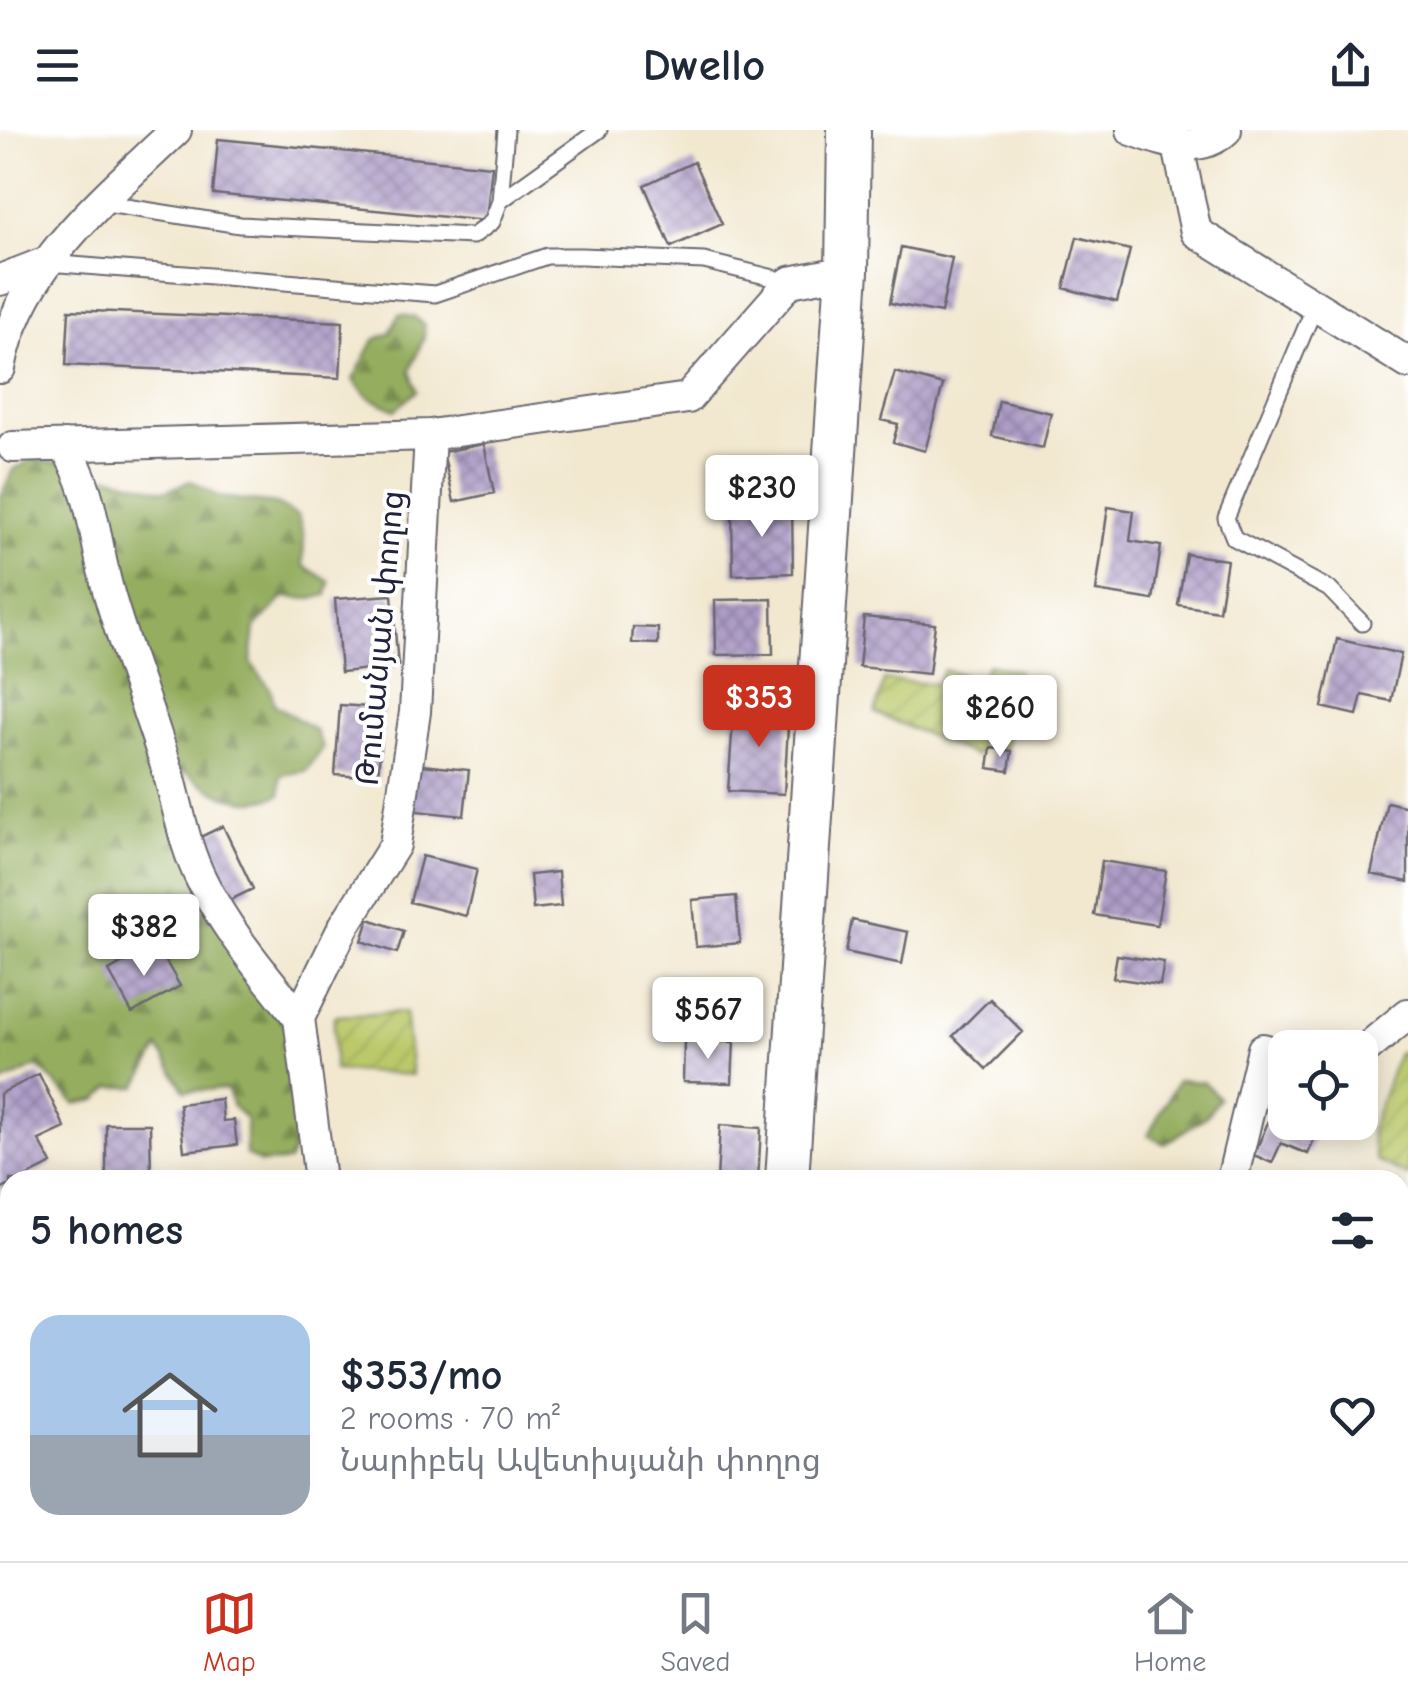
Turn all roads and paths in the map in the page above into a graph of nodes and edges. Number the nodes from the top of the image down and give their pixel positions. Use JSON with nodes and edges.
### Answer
{"nodes":[{"id":1,"x":176,"y":130,"type":"edge"},
{"id":2,"x":506,"y":130,"type":"edge"},
{"id":3,"x":599,"y":130,"type":"edge"},
{"id":4,"x":849,"y":130,"type":"edge"},
{"id":5,"x":1132,"y":130,"type":"edge"},
{"id":6,"x":1226,"y":130,"type":"edge"},
{"id":7,"x":1178,"y":146,"type":"junction"},
{"id":8,"x":500,"y":201,"type":"junction"},
{"id":9,"x":100,"y":203,"type":"junction"},
{"id":10,"x":44,"y":263,"type":"junction"},
{"id":11,"x":847,"y":271,"type":"junction"},
{"id":12,"x":0,"y":280,"type":"edge"},
{"id":13,"x":790,"y":282,"type":"junction"},
{"id":14,"x":1315,"y":306,"type":"junction"},
{"id":15,"x":1408,"y":363,"type":"edge"},
{"id":16,"x":0,"y":368,"type":"edge"},
{"id":17,"x":430,"y":435,"type":"junction"},
{"id":18,"x":4,"y":445,"type":"edge"},
{"id":19,"x":64,"y":445,"type":"junction"},
{"id":20,"x":1362,"y":623,"type":"dead end"},
{"id":21,"x":1408,"y":1014,"type":"edge"},
{"id":22,"x":299,"y":1018,"type":"junction"},
{"id":23,"x":1378,"y":1039,"type":"edge"},
{"id":24,"x":1268,"y":1051,"type":"edge"},
{"id":25,"x":319,"y":1170,"type":"edge"},
{"id":26,"x":788,"y":1170,"type":"edge"},
{"id":27,"x":1234,"y":1170,"type":"edge"}],
"edges":[{"from":1,"to":9,"type":"street"},
{"from":2,"to":8,"type":"lane"},
{"from":3,"to":8,"type":"lane"},
{"from":4,"to":11,"type":"street"},
{"from":5,"to":7,"type":"street"},
{"from":6,"to":7,"type":"street"},
{"from":7,"to":14,"type":"street"},
{"from":8,"to":9,"type":"lane"},
{"from":9,"to":10,"type":"street"},
{"from":10,"to":12,"type":"street"},
{"from":10,"to":13,"type":"lane"},
{"from":10,"to":16,"type":"street"},
{"from":11,"to":13,"type":"street"},
{"from":11,"to":26,"type":"street"},
{"from":13,"to":17,"type":"street"},
{"from":14,"to":15,"type":"street"},
{"from":14,"to":20,"type":"lane"},
{"from":17,"to":19,"type":"street"},
{"from":17,"to":22,"type":"street","name":"Թումանյան փողոց"},
{"from":18,"to":19,"type":"street"},
{"from":19,"to":22,"type":"street"},
{"from":21,"to":23,"type":"street"},
{"from":22,"to":25,"type":"street"},
{"from":24,"to":27,"type":"street"}]}
